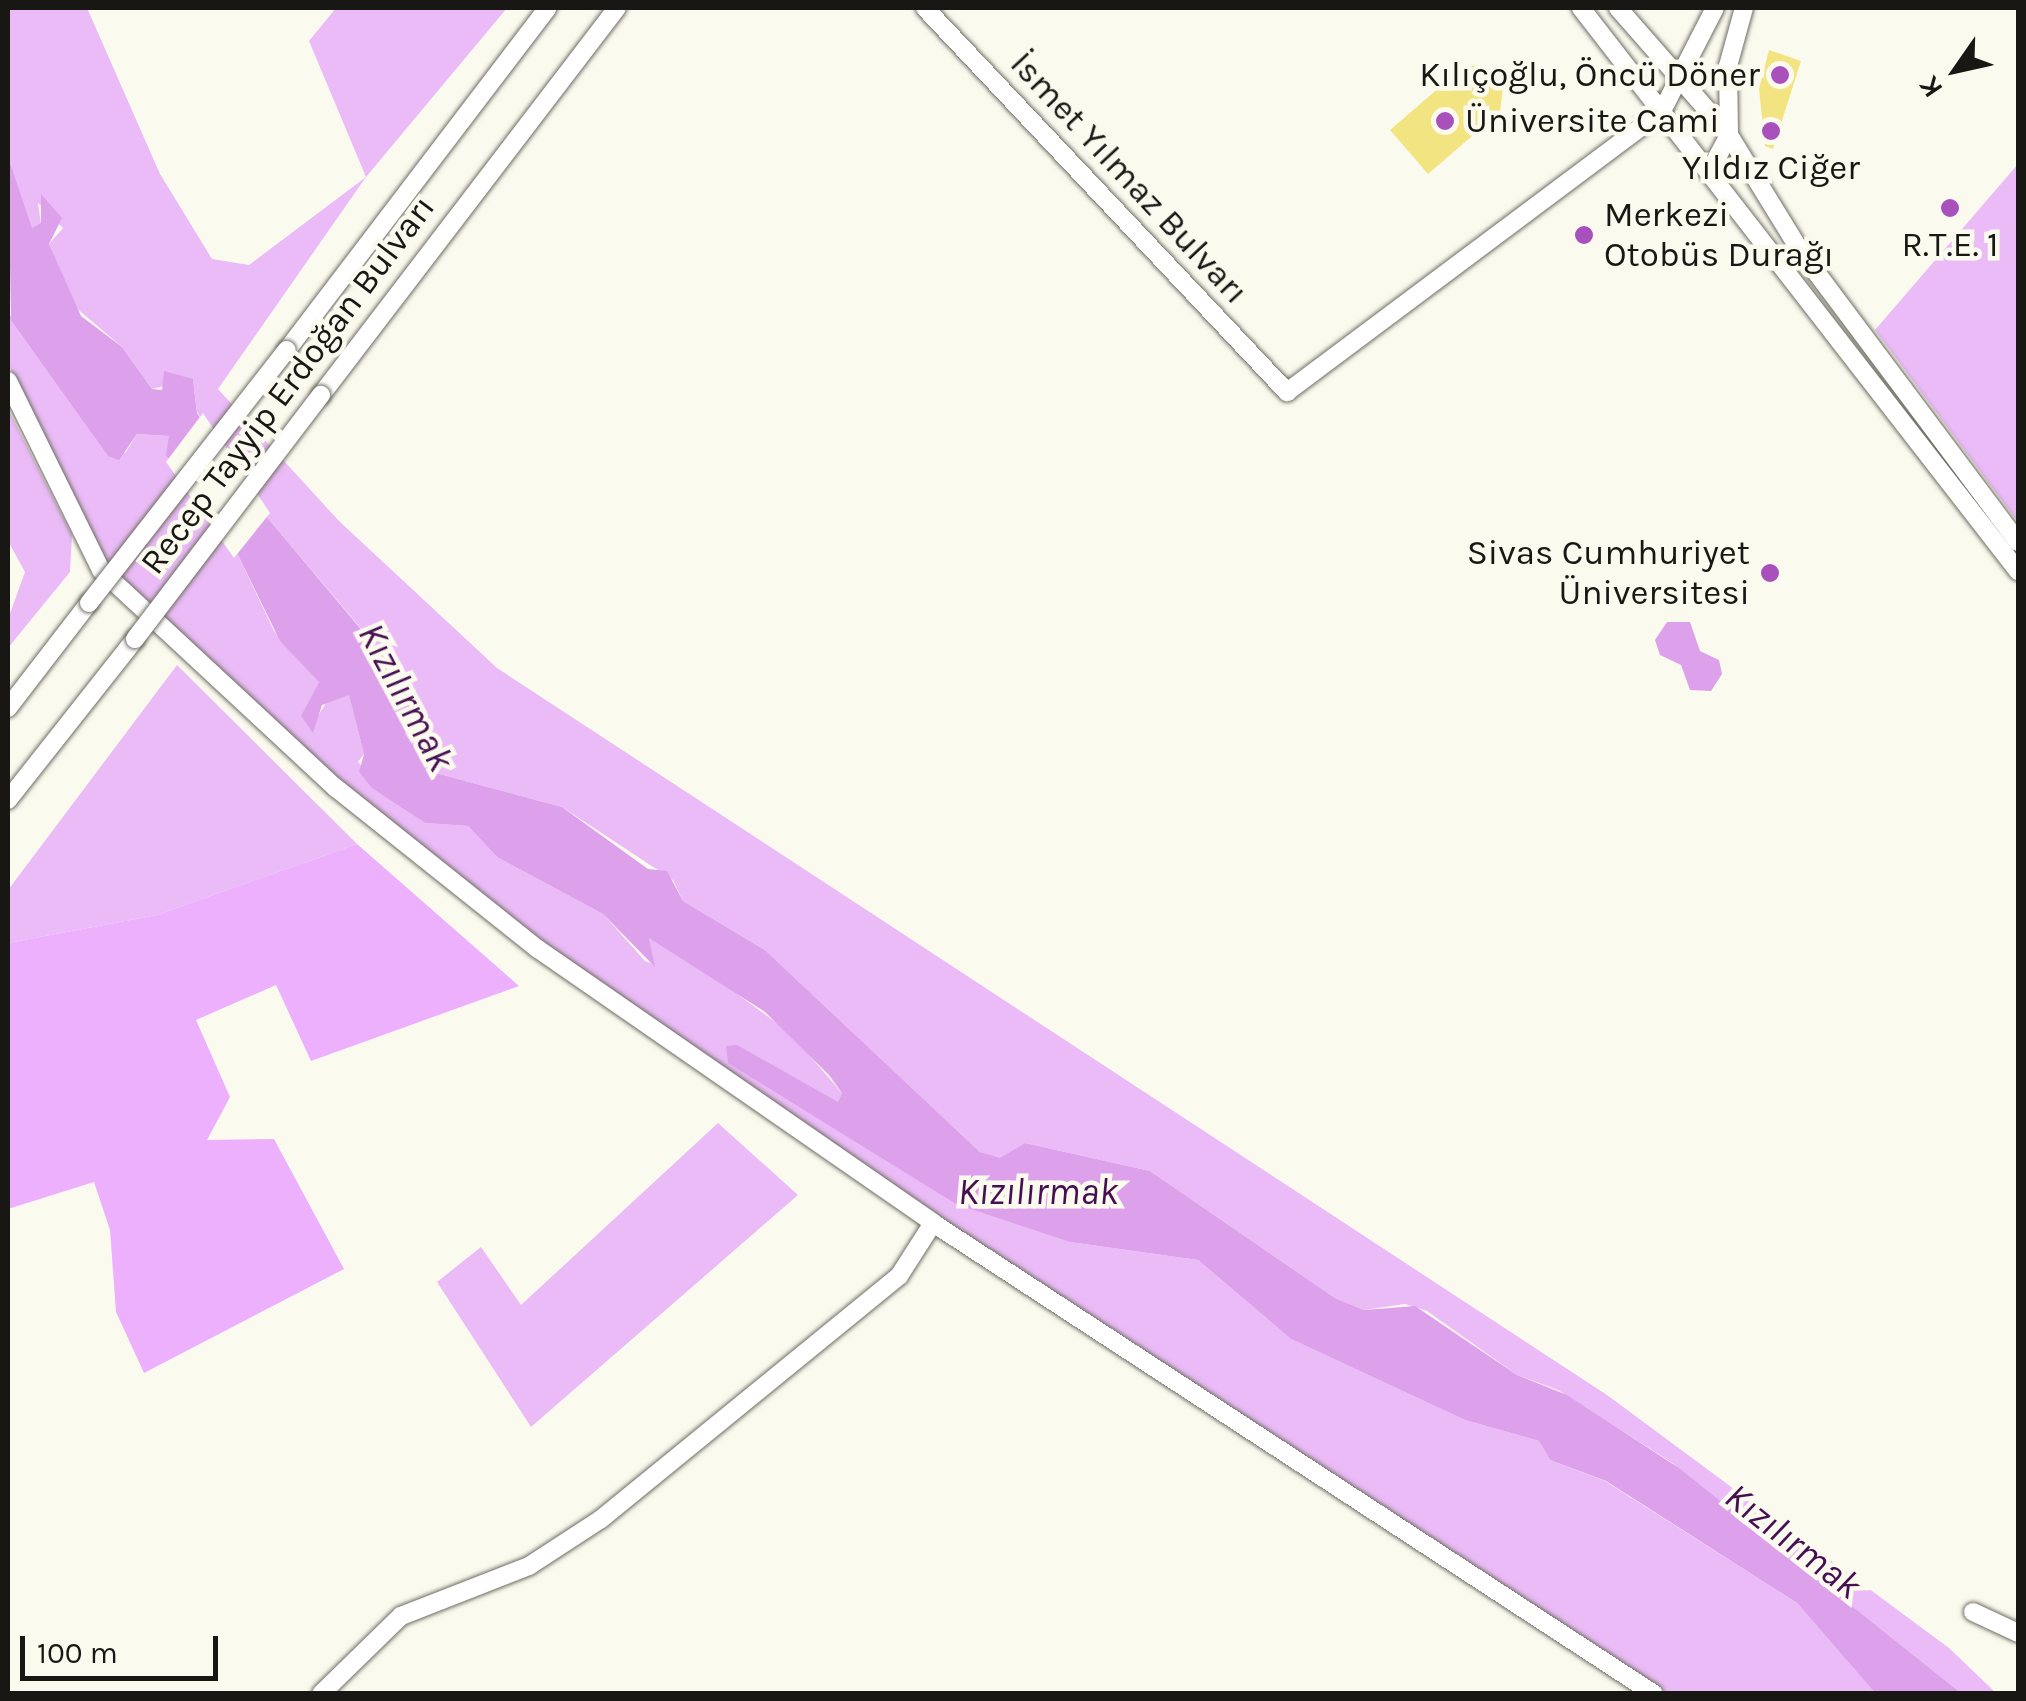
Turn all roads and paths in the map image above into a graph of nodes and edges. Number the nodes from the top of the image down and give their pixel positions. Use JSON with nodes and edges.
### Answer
{"nodes":[{"id":1,"x":548,"y":8,"type":"edge"},
{"id":2,"x":617,"y":8,"type":"edge"},
{"id":3,"x":925,"y":8,"type":"edge"},
{"id":4,"x":1581,"y":8,"type":"edge"},
{"id":5,"x":1618,"y":8,"type":"edge"},
{"id":6,"x":1715,"y":8,"type":"edge"},
{"id":7,"x":1744,"y":8,"type":"edge"},
{"id":8,"x":1684,"y":80,"type":"junction"},
{"id":9,"x":1662,"y":111,"type":"junction"},
{"id":10,"x":1730,"y":135,"type":"junction"},
{"id":11,"x":1712,"y":167,"type":"junction"},
{"id":12,"x":8,"y":381,"type":"edge"},
{"id":13,"x":2018,"y":542,"type":"edge"},
{"id":14,"x":2018,"y":571,"type":"edge"},
{"id":15,"x":8,"y":708,"type":"edge"},
{"id":16,"x":8,"y":800,"type":"edge"},
{"id":17,"x":934,"y":1222,"type":"junction"},
{"id":18,"x":1973,"y":1612,"type":"dead end"},
{"id":19,"x":2018,"y":1633,"type":"edge"},
{"id":20,"x":321,"y":1694,"type":"edge"},
{"id":21,"x":1654,"y":1694,"type":"edge"}],
"edges":[{"from":1,"to":15,"type":"street","name":"Recep Tayyip Erdoğan Bulvarı","bridge":true},
{"from":2,"to":16,"type":"street","name":"Recep Tayyip Erdoğan Bulvarı","bridge":true},
{"from":3,"to":9,"type":"street","name":"İsmet Yılmaz Bulvarı"},
{"from":4,"to":9,"type":"street"},
{"from":5,"to":8,"type":"street"},
{"from":6,"to":8,"type":"street"},
{"from":7,"to":10,"type":"street"},
{"from":8,"to":9,"type":"street"},
{"from":8,"to":10,"type":"street"},
{"from":9,"to":11,"type":"street"},
{"from":10,"to":11,"type":"street"},
{"from":10,"to":13,"type":"street"},
{"from":11,"to":14,"type":"street"},
{"from":12,"to":17,"type":"street"},
{"from":17,"to":20,"type":"street"},
{"from":17,"to":21,"type":"street"},
{"from":18,"to":19,"type":"street"}]}
